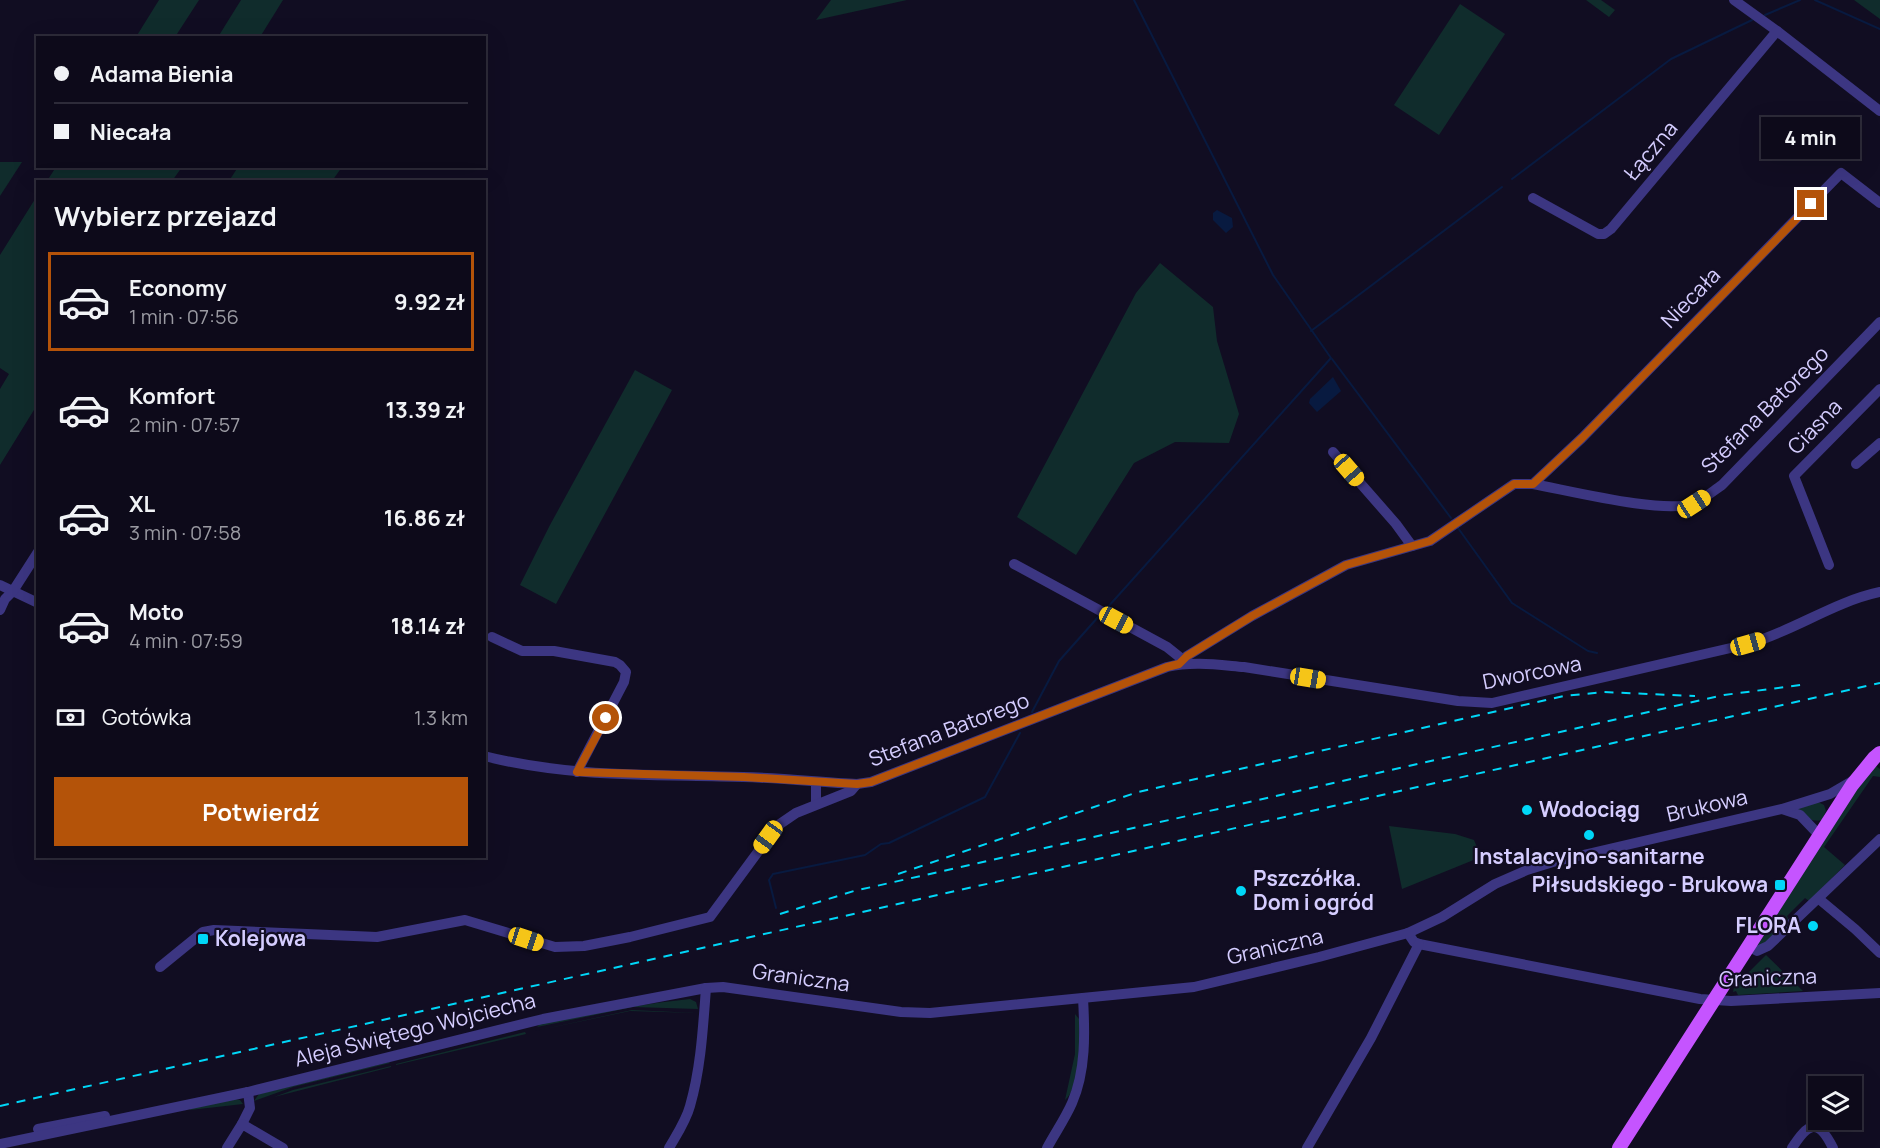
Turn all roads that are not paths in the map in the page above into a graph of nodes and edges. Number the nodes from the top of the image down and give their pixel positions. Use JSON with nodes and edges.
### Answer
{"nodes":[{"id":1,"x":1734,"y":0,"type":"edge"},
{"id":2,"x":1777,"y":31,"type":"junction"},
{"id":3,"x":1880,"y":111,"type":"edge"},
{"id":4,"x":1533,"y":198,"type":"dead end"},
{"id":5,"x":1880,"y":203,"type":"edge"},
{"id":6,"x":1880,"y":322,"type":"edge"},
{"id":7,"x":1880,"y":389,"type":"edge"},
{"id":8,"x":1880,"y":443,"type":"edge"},
{"id":9,"x":1334,"y":452,"type":"dead end"},
{"id":10,"x":1856,"y":464,"type":"dead end"},
{"id":11,"x":1533,"y":484,"type":"junction"},
{"id":12,"x":1412,"y":546,"type":"junction"},
{"id":13,"x":36,"y":555,"type":"edge"},
{"id":14,"x":1014,"y":564,"type":"dead end"},
{"id":15,"x":1829,"y":566,"type":"dead end"},
{"id":16,"x":0,"y":585,"type":"edge"},
{"id":17,"x":13,"y":591,"type":"junction"},
{"id":18,"x":1880,"y":592,"type":"edge"},
{"id":19,"x":36,"y":602,"type":"edge"},
{"id":20,"x":0,"y":610,"type":"edge"},
{"id":21,"x":492,"y":637,"type":"dead end"},
{"id":22,"x":1208,"y":644,"type":"junction"},
{"id":23,"x":1180,"y":662,"type":"junction"},
{"id":24,"x":1219,"y":664,"type":"junction"},
{"id":25,"x":486,"y":756,"type":"edge"},
{"id":26,"x":1878,"y":759,"type":"edge"},
{"id":27,"x":577,"y":772,"type":"junction"},
{"id":28,"x":1856,"y":779,"type":"junction"},
{"id":29,"x":816,"y":782,"type":"junction"},
{"id":30,"x":857,"y":784,"type":"junction"},
{"id":31,"x":1815,"y":799,"type":"junction"},
{"id":32,"x":816,"y":804,"type":"junction"},
{"id":33,"x":1782,"y":809,"type":"junction"},
{"id":34,"x":1833,"y":814,"type":"junction"},
{"id":35,"x":1819,"y":835,"type":"junction"},
{"id":36,"x":1880,"y":839,"type":"edge"},
{"id":37,"x":1819,"y":899,"type":"junction"},
{"id":38,"x":1408,"y":933,"type":"junction"},
{"id":39,"x":1419,"y":944,"type":"junction"},
{"id":40,"x":1748,"y":946,"type":"junction"},
{"id":41,"x":1880,"y":953,"type":"edge"},
{"id":42,"x":160,"y":967,"type":"dead end"},
{"id":43,"x":706,"y":988,"type":"junction"},
{"id":44,"x":1880,"y":993,"type":"edge"},
{"id":45,"x":1083,"y":998,"type":"junction"},
{"id":46,"x":1714,"y":1000,"type":"junction"},
{"id":47,"x":248,"y":1092,"type":"junction"},
{"id":48,"x":242,"y":1124,"type":"junction"},
{"id":49,"x":3,"y":1142,"type":"edge"},
{"id":50,"x":227,"y":1148,"type":"edge"},
{"id":51,"x":283,"y":1148,"type":"edge"},
{"id":52,"x":669,"y":1148,"type":"edge"},
{"id":53,"x":1047,"y":1148,"type":"edge"},
{"id":54,"x":1307,"y":1148,"type":"edge"},
{"id":55,"x":1619,"y":1148,"type":"edge"},
{"id":56,"x":1792,"y":1148,"type":"edge"},
{"id":57,"x":1833,"y":1148,"type":"edge"}],
"edges":[{"from":1,"to":2,"type":"street"},
{"from":2,"to":3,"type":"street"},
{"from":2,"to":4,"type":"street","name":"Łączna"},
{"from":5,"to":11,"type":"street","name":"Niecała"},
{"from":6,"to":11,"type":"street","name":"Stefana Batorego"},
{"from":7,"to":15,"type":"street","name":"Ciasna"},
{"from":8,"to":10,"type":"street"},
{"from":9,"to":12,"type":"street"},
{"from":11,"to":12,"type":"street","name":"Stefana Batorego"},
{"from":12,"to":22,"type":"street","name":"Stefana Batorego"},
{"from":13,"to":17,"type":"street"},
{"from":14,"to":23,"type":"street"},
{"from":16,"to":17,"type":"street"},
{"from":17,"to":19,"type":"street"},
{"from":17,"to":20,"type":"street"},
{"from":18,"to":24,"type":"street","name":"Dworcowa"},
{"from":21,"to":27,"type":"street"},
{"from":22,"to":23,"type":"street","name":"Stefana Batorego"},
{"from":22,"to":24,"type":"street"},
{"from":23,"to":24,"type":"street","name":"Dworcowa"},
{"from":23,"to":30,"type":"street","name":"Stefana Batorego"},
{"from":25,"to":27,"type":"street"},
{"from":26,"to":28,"type":"main road"},
{"from":27,"to":29,"type":"street"},
{"from":28,"to":31,"type":"street","name":"Brukowa"},
{"from":28,"to":34,"type":"main road"},
{"from":29,"to":30,"type":"street"},
{"from":29,"to":32,"type":"street"},
{"from":30,"to":32,"type":"street","name":"Stefana Batorego"},
{"from":31,"to":33,"type":"street","name":"Brukowa"},
{"from":31,"to":34,"type":"street"},
{"from":32,"to":42,"type":"street","name":"Stefana Batorego"},
{"from":33,"to":35,"type":"street"},
{"from":33,"to":38,"type":"street","name":"Brukowa"},
{"from":34,"to":35,"type":"main road"},
{"from":35,"to":40,"type":"main road"},
{"from":36,"to":37,"type":"street"},
{"from":37,"to":40,"type":"street"},
{"from":37,"to":41,"type":"street"},
{"from":38,"to":39,"type":"street"},
{"from":38,"to":45,"type":"street","name":"Graniczna"},
{"from":39,"to":46,"type":"street","name":"Graniczna"},
{"from":39,"to":54,"type":"street"},
{"from":40,"to":46,"type":"main road"},
{"from":43,"to":45,"type":"street","name":"Graniczna"},
{"from":43,"to":47,"type":"street","name":"Aleja Świętego Wojciecha"},
{"from":43,"to":52,"type":"street"},
{"from":44,"to":46,"type":"street","name":"Graniczna"},
{"from":45,"to":53,"type":"street"},
{"from":46,"to":55,"type":"main road"},
{"from":47,"to":48,"type":"street"},
{"from":47,"to":49,"type":"street","name":"Aleja Świętego Wojciecha"},
{"from":48,"to":50,"type":"street"},
{"from":48,"to":51,"type":"street"},
{"from":56,"to":57,"type":"street"}]}
